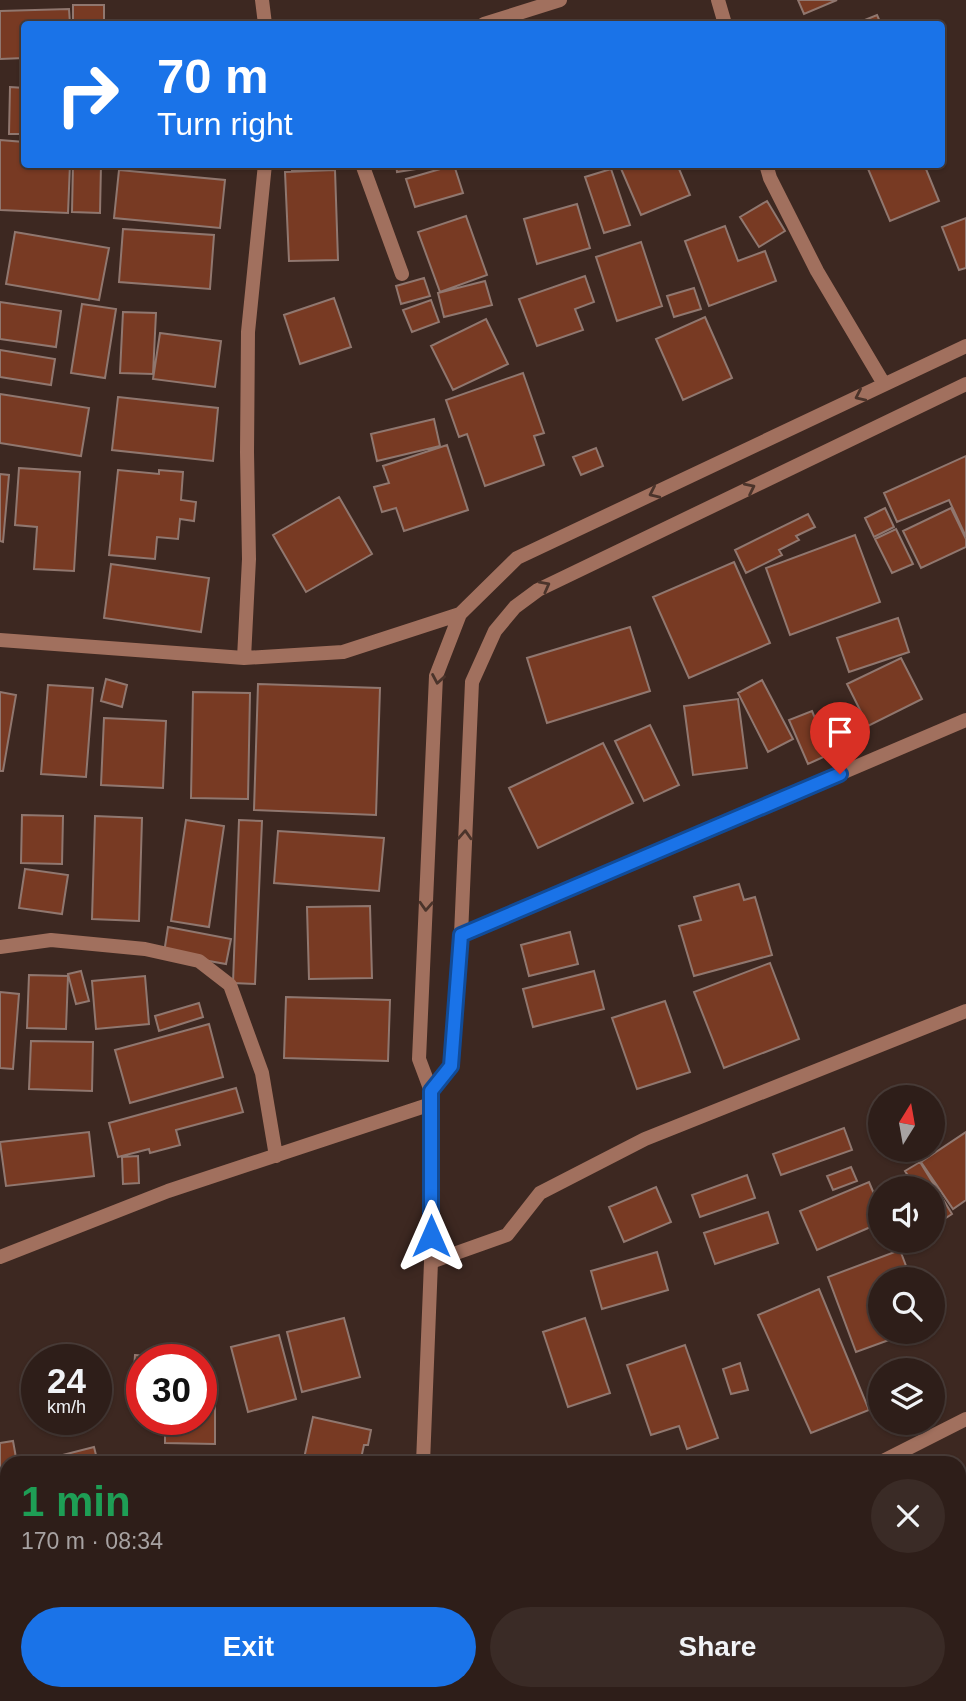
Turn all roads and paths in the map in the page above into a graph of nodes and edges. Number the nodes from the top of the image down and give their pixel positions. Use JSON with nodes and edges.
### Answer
{"nodes":[{"id":1,"x":262,"y":0,"type":"edge"},
{"id":2,"x":560,"y":0,"type":"edge"},
{"id":3,"x":718,"y":0,"type":"edge"},
{"id":4,"x":265,"y":21,"type":"edge"},
{"id":5,"x":494,"y":21,"type":"edge"},
{"id":6,"x":724,"y":21,"type":"edge"},
{"id":7,"x":265,"y":168,"type":"edge"},
{"id":8,"x":363,"y":168,"type":"edge"},
{"id":9,"x":767,"y":168,"type":"edge"},
{"id":10,"x":402,"y":274,"type":"dead end"},
{"id":11,"x":966,"y":346,"type":"edge"},
{"id":12,"x":884,"y":384,"type":"junction"},
{"id":13,"x":966,"y":384,"type":"edge"},
{"id":14,"x":460,"y":614,"type":"junction"},
{"id":15,"x":0,"y":640,"type":"edge"},
{"id":16,"x":244,"y":658,"type":"junction"},
{"id":17,"x":966,"y":720,"type":"edge"},
{"id":18,"x":461,"y":935,"type":"junction"},
{"id":19,"x":0,"y":947,"type":"edge"},
{"id":20,"x":966,"y":1011,"type":"edge"},
{"id":21,"x":431,"y":1098,"type":"junction"},
{"id":22,"x":276,"y":1156,"type":"junction"},
{"id":23,"x":0,"y":1257,"type":"edge"},
{"id":24,"x":431,"y":1262,"type":"junction"},
{"id":25,"x":966,"y":1419,"type":"edge"},
{"id":26,"x":424,"y":1456,"type":"edge"},
{"id":27,"x":893,"y":1456,"type":"edge"}],
"edges":[{"from":1,"to":4,"type":"street"},
{"from":2,"to":5,"type":"street"},
{"from":3,"to":6,"type":"street"},
{"from":7,"to":16,"type":"street"},
{"from":8,"to":10,"type":"street"},
{"from":9,"to":12,"type":"street"},
{"from":11,"to":12,"type":"street"},
{"from":12,"to":14,"type":"street","one_way":true},
{"from":18,"to":13,"type":"street","one_way":true},
{"from":14,"to":16,"type":"street"},
{"from":14,"to":21,"type":"street","one_way":true},
{"from":15,"to":16,"type":"street"},
{"from":17,"to":18,"type":"street"},
{"from":18,"to":21,"type":"street"},
{"from":19,"to":22,"type":"street"},
{"from":20,"to":24,"type":"street"},
{"from":21,"to":22,"type":"street"},
{"from":21,"to":24,"type":"street"},
{"from":22,"to":23,"type":"street"},
{"from":24,"to":26,"type":"street"},
{"from":25,"to":27,"type":"street"}]}
